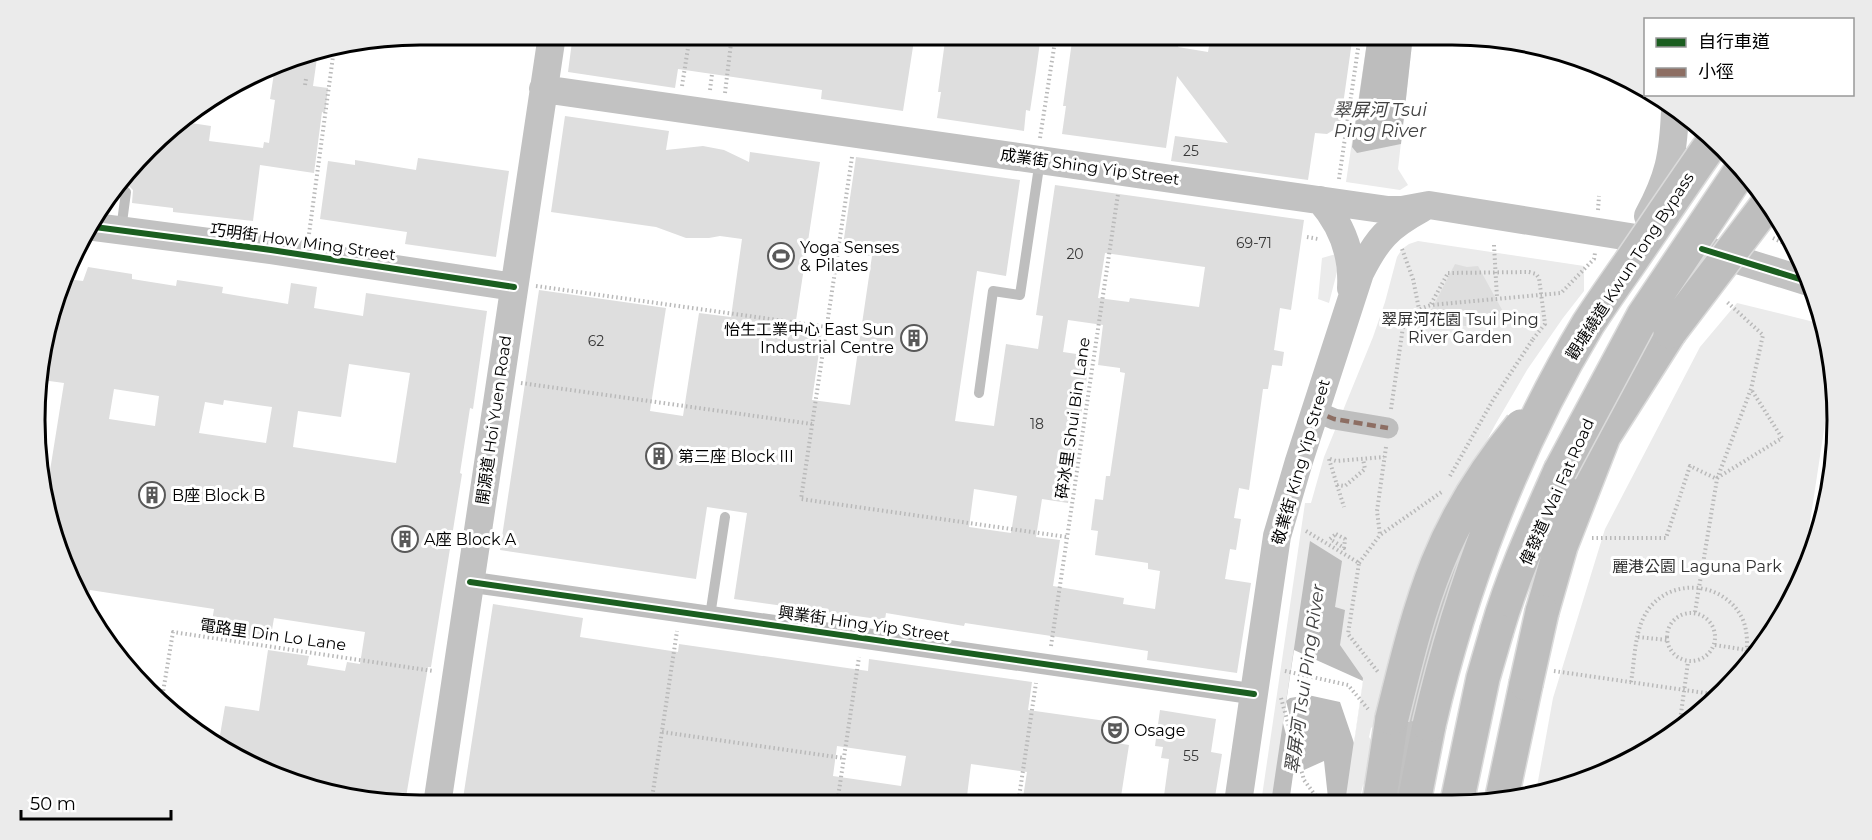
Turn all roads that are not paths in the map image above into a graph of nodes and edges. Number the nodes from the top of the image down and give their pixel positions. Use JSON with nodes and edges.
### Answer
{"nodes":[{"id":1,"x":550,"y":45,"type":"edge"},
{"id":2,"x":543,"y":89,"type":"junction"},
{"id":3,"x":1675,"y":119,"type":"edge"},
{"id":4,"x":1708,"y":147,"type":"edge"},
{"id":5,"x":1039,"y":152,"type":"junction"},
{"id":6,"x":1737,"y":176,"type":"edge"},
{"id":7,"x":1748,"y":190,"type":"edge"},
{"id":8,"x":126,"y":192,"type":"dead end"},
{"id":9,"x":1329,"y":194,"type":"junction"},
{"id":10,"x":1429,"y":205,"type":"junction"},
{"id":11,"x":1763,"y":210,"type":"edge"},
{"id":12,"x":98,"y":227,"type":"edge"},
{"id":13,"x":121,"y":230,"type":"junction"},
{"id":14,"x":1636,"y":238,"type":"junction"},
{"id":15,"x":1702,"y":249,"type":"junction"},
{"id":16,"x":1799,"y":279,"type":"edge"},
{"id":17,"x":524,"y":287,"type":"junction"},
{"id":18,"x":1350,"y":302,"type":"junction"},
{"id":19,"x":1552,"y":388,"type":"junction"},
{"id":20,"x":979,"y":393,"type":"dead end"},
{"id":21,"x":1315,"y":411,"type":"junction"},
{"id":22,"x":1388,"y":428,"type":"road end"},
{"id":23,"x":1604,"y":436,"type":"junction"},
{"id":24,"x":1560,"y":471,"type":"junction"},
{"id":25,"x":725,"y":517,"type":"dead end"},
{"id":26,"x":470,"y":582,"type":"junction"},
{"id":27,"x":710,"y":616,"type":"junction"},
{"id":28,"x":1268,"y":696,"type":"junction"},
{"id":29,"x":1503,"y":792,"type":"edge"},
{"id":30,"x":1465,"y":794,"type":"edge"},
{"id":31,"x":439,"y":795,"type":"edge"},
{"id":32,"x":1240,"y":795,"type":"edge"},
{"id":33,"x":1380,"y":795,"type":"edge"},
{"id":34,"x":1395,"y":795,"type":"edge"},
{"id":35,"x":1415,"y":795,"type":"edge"},
{"id":36,"x":1459,"y":795,"type":"edge"}],
"edges":[{"from":1,"to":2,"type":"main road","name":"開源道 Hoi Yuen Road"},
{"from":2,"to":5,"type":"main road","name":"成業街 Shing Yip Street"},
{"from":2,"to":17,"type":"main road","name":"開源道 Hoi Yuen Road"},
{"from":3,"to":14,"type":"main road"},
{"from":4,"to":19,"type":"highway","name":"觀塘繞道 Kwun Tong Bypass","bridge":true},
{"from":5,"to":9,"type":"main road","name":"成業街 Shing Yip Street"},
{"from":5,"to":20,"type":"lane"},
{"from":6,"to":24,"type":"highway","bridge":true},
{"from":7,"to":15,"type":"main road","name":"偉發道 Wai Fat Road"},
{"from":8,"to":13,"type":"lane"},
{"from":9,"to":10,"type":"main road","name":"成業街 Shing Yip Street"},
{"from":9,"to":18,"type":"main road","name":"敬業街 King Yip Street"},
{"from":10,"to":14,"type":"main road","name":"成業街 Shing Yip Street"},
{"from":10,"to":18,"type":"main road","name":"敬業街 King Yip Street"},
{"from":11,"to":23,"type":"highway","bridge":true},
{"from":12,"to":13,"type":"main road","name":"巧明街 How Ming Street"},
{"from":13,"to":17,"type":"main road","name":"巧明街 How Ming Street"},
{"from":14,"to":34,"type":"main road"},
{"from":15,"to":16,"type":"main road"},
{"from":15,"to":30,"type":"main road","name":"偉發道 Wai Fat Road"},
{"from":17,"to":26,"type":"main road","name":"開源道 Hoi Yuen Road"},
{"from":18,"to":21,"type":"main road","name":"敬業街 King Yip Street"},
{"from":19,"to":33,"type":"highway","bridge":true},
{"from":19,"to":35,"type":"highway","name":"觀塘繞道 Kwun Tong Bypass","bridge":true},
{"from":21,"to":22,"type":"street"},
{"from":21,"to":28,"type":"main road","name":"敬業街 King Yip Street"},
{"from":23,"to":24,"type":"highway"},
{"from":23,"to":29,"type":"highway","bridge":true},
{"from":24,"to":36,"type":"highway","bridge":true},
{"from":25,"to":27,"type":"lane"},
{"from":26,"to":27,"type":"street","name":"興業街 Hing Yip Street"},
{"from":26,"to":31,"type":"main road","name":"開源道 Hoi Yuen Road"},
{"from":27,"to":28,"type":"street","name":"興業街 Hing Yip Street"},
{"from":28,"to":32,"type":"main road","name":"敬業街 King Yip Street"}]}
